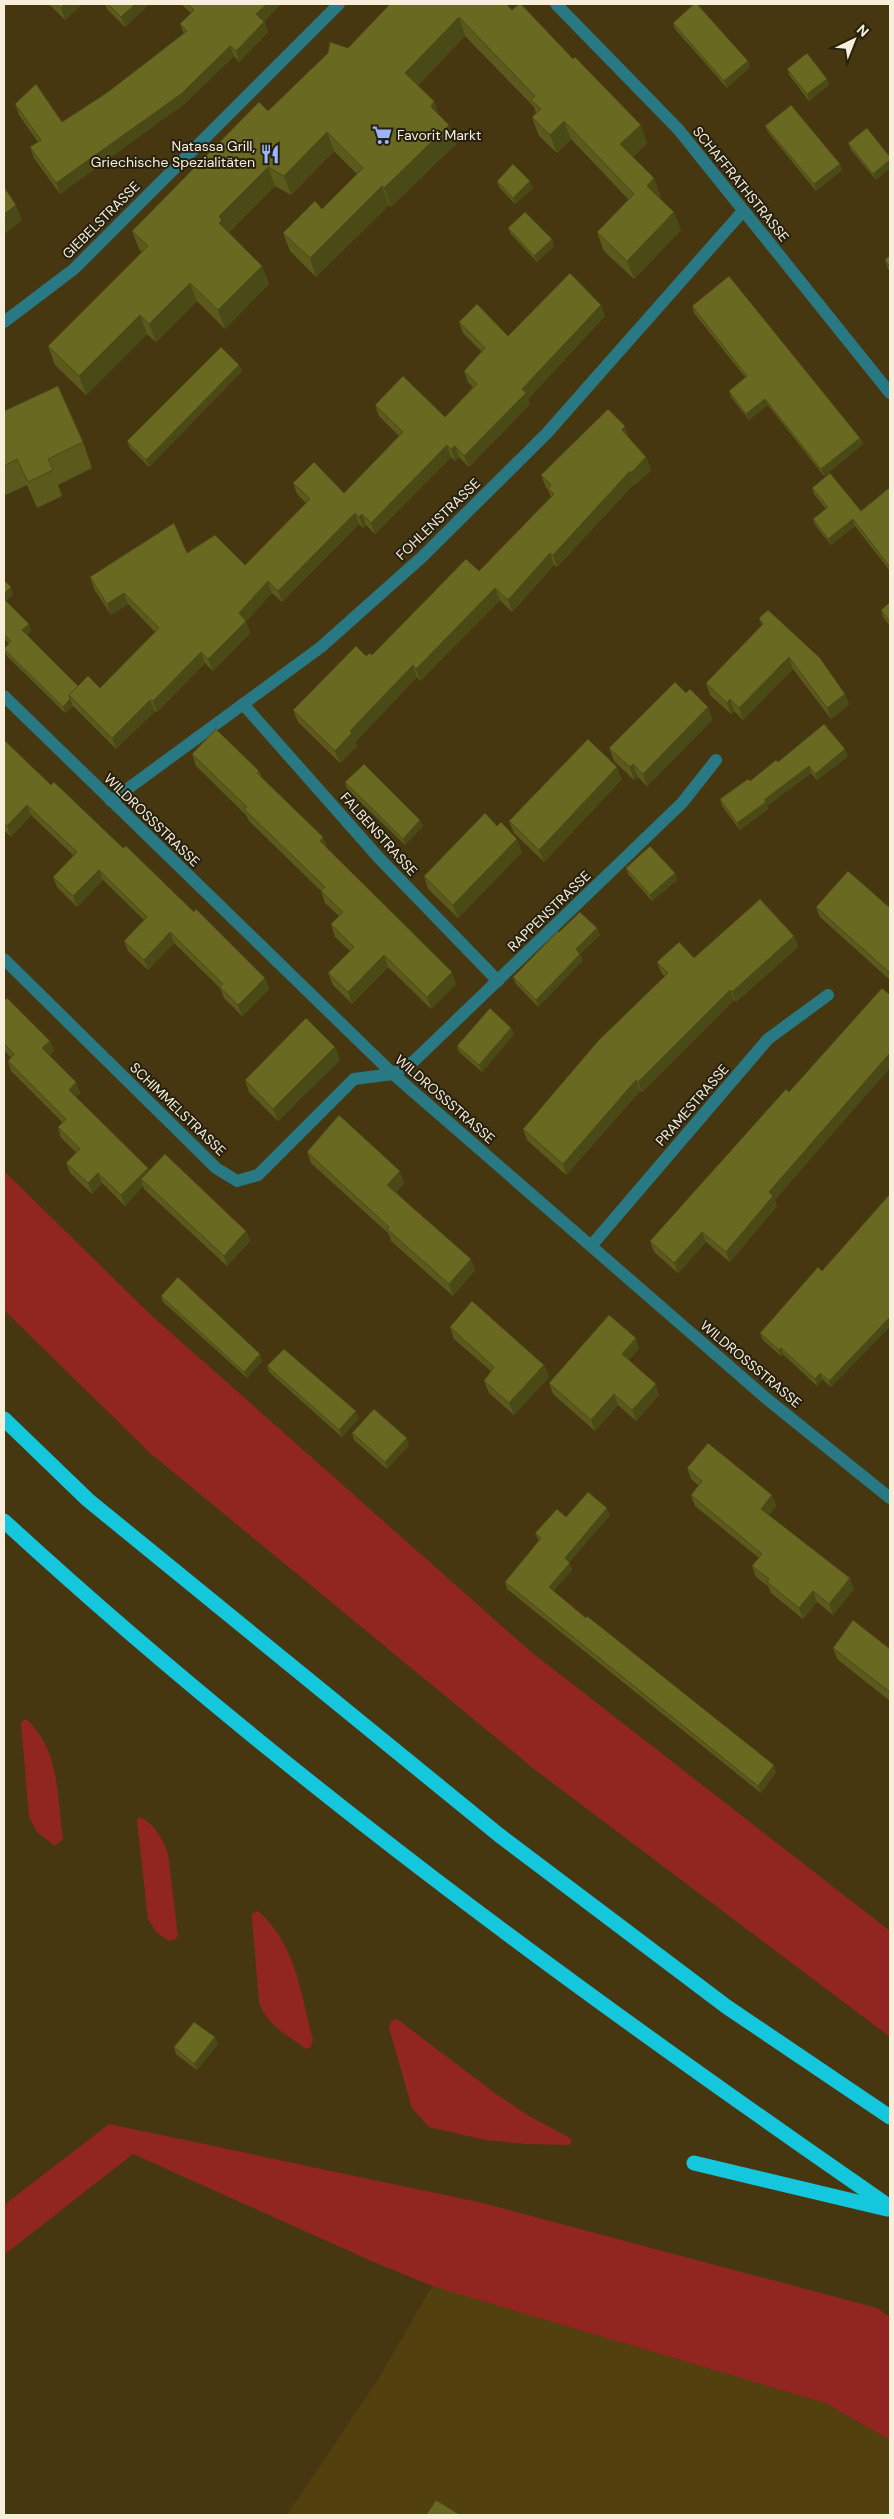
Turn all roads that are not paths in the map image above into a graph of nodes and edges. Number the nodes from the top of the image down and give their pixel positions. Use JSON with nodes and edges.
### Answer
{"nodes":[{"id":1,"x":339,"y":4,"type":"edge"},
{"id":2,"x":556,"y":4,"type":"edge"},
{"id":3,"x":743,"y":211,"type":"junction"},
{"id":4,"x":4,"y":322,"type":"edge"},
{"id":5,"x":890,"y":393,"type":"edge"},
{"id":6,"x":4,"y":696,"type":"edge"},
{"id":7,"x":243,"y":704,"type":"junction"},
{"id":8,"x":716,"y":760,"type":"dead end"},
{"id":9,"x":111,"y":801,"type":"junction"},
{"id":10,"x":4,"y":960,"type":"edge"},
{"id":11,"x":498,"y":981,"type":"junction"},
{"id":12,"x":828,"y":996,"type":"dead end"},
{"id":13,"x":393,"y":1074,"type":"junction"},
{"id":14,"x":591,"y":1246,"type":"junction"},
{"id":15,"x":4,"y":1419,"type":"edge"},
{"id":16,"x":890,"y":1498,"type":"edge"},
{"id":17,"x":4,"y":1521,"type":"edge"},
{"id":18,"x":890,"y":2117,"type":"edge"},
{"id":19,"x":694,"y":2163,"type":"dead end"},
{"id":20,"x":890,"y":2208,"type":"edge"}],
"edges":[{"from":1,"to":4,"type":"street","name":"GIEBELSTRASSE"},
{"from":2,"to":3,"type":"street","name":"SCHAFFRATHSTRASSE"},
{"from":3,"to":5,"type":"street","name":"SCHAFFRATHSTRASSE"},
{"from":3,"to":7,"type":"street","name":"FOHLENSTRASSE"},
{"from":6,"to":9,"type":"street","name":"WILDROSSSTRASSE"},
{"from":7,"to":9,"type":"street","name":"FOHLENSTRASSE"},
{"from":7,"to":11,"type":"street","name":"FALBENSTRASSE"},
{"from":8,"to":11,"type":"street","name":"RAPPENSTRASSE"},
{"from":9,"to":13,"type":"street","name":"WILDROSSSTRASSE"},
{"from":10,"to":13,"type":"street","name":"SCHIMMELSTRASSE"},
{"from":11,"to":13,"type":"street","name":"RAPPENSTRASSE"},
{"from":12,"to":14,"type":"street","name":"PRAMESTRASSE"},
{"from":13,"to":14,"type":"street","name":"WILDROSSSTRASSE"},
{"from":14,"to":16,"type":"street","name":"WILDROSSSTRASSE"},
{"from":15,"to":18,"type":"highway"},
{"from":17,"to":20,"type":"highway"},
{"from":19,"to":20,"type":"highway"}]}
